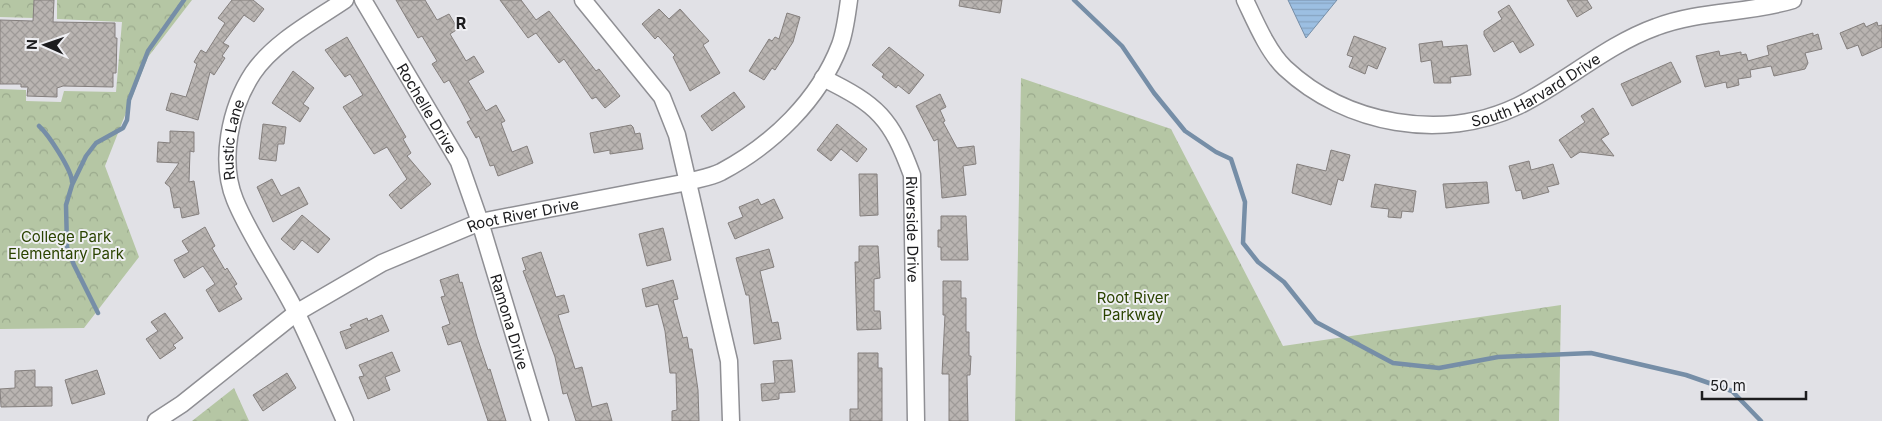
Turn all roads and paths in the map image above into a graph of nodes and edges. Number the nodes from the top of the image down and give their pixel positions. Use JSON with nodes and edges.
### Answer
{"nodes":[{"id":1,"x":345,"y":0,"type":"edge"},
{"id":2,"x":363,"y":0,"type":"edge"},
{"id":3,"x":583,"y":0,"type":"edge"},
{"id":4,"x":849,"y":0,"type":"edge"},
{"id":5,"x":1245,"y":0,"type":"edge"},
{"id":6,"x":1793,"y":0,"type":"edge"},
{"id":7,"x":823,"y":78,"type":"junction"},
{"id":8,"x":688,"y":182,"type":"junction"},
{"id":9,"x":480,"y":222,"type":"junction"},
{"id":10,"x":296,"y":313,"type":"junction"},
{"id":11,"x":156,"y":421,"type":"edge"},
{"id":12,"x":345,"y":421,"type":"edge"},
{"id":13,"x":540,"y":421,"type":"edge"},
{"id":14,"x":731,"y":421,"type":"edge"},
{"id":15,"x":916,"y":421,"type":"edge"}],
"edges":[{"from":1,"to":10,"type":"street","name":"Rustic Lane"},
{"from":2,"to":9,"type":"street","name":"Rochelle Drive"},
{"from":3,"to":8,"type":"street"},
{"from":4,"to":7,"type":"street","name":"Root River Drive"},
{"from":5,"to":6,"type":"street","name":"South Harvard Drive"},
{"from":7,"to":8,"type":"street","name":"Root River Drive"},
{"from":7,"to":15,"type":"street","name":"Riverside Drive"},
{"from":8,"to":9,"type":"street","name":"Root River Drive"},
{"from":8,"to":14,"type":"street"},
{"from":9,"to":10,"type":"street","name":"Root River Drive"},
{"from":9,"to":13,"type":"street","name":"Ramona Drive"},
{"from":10,"to":11,"type":"street","name":"Root River Drive"},
{"from":10,"to":12,"type":"street"}]}
